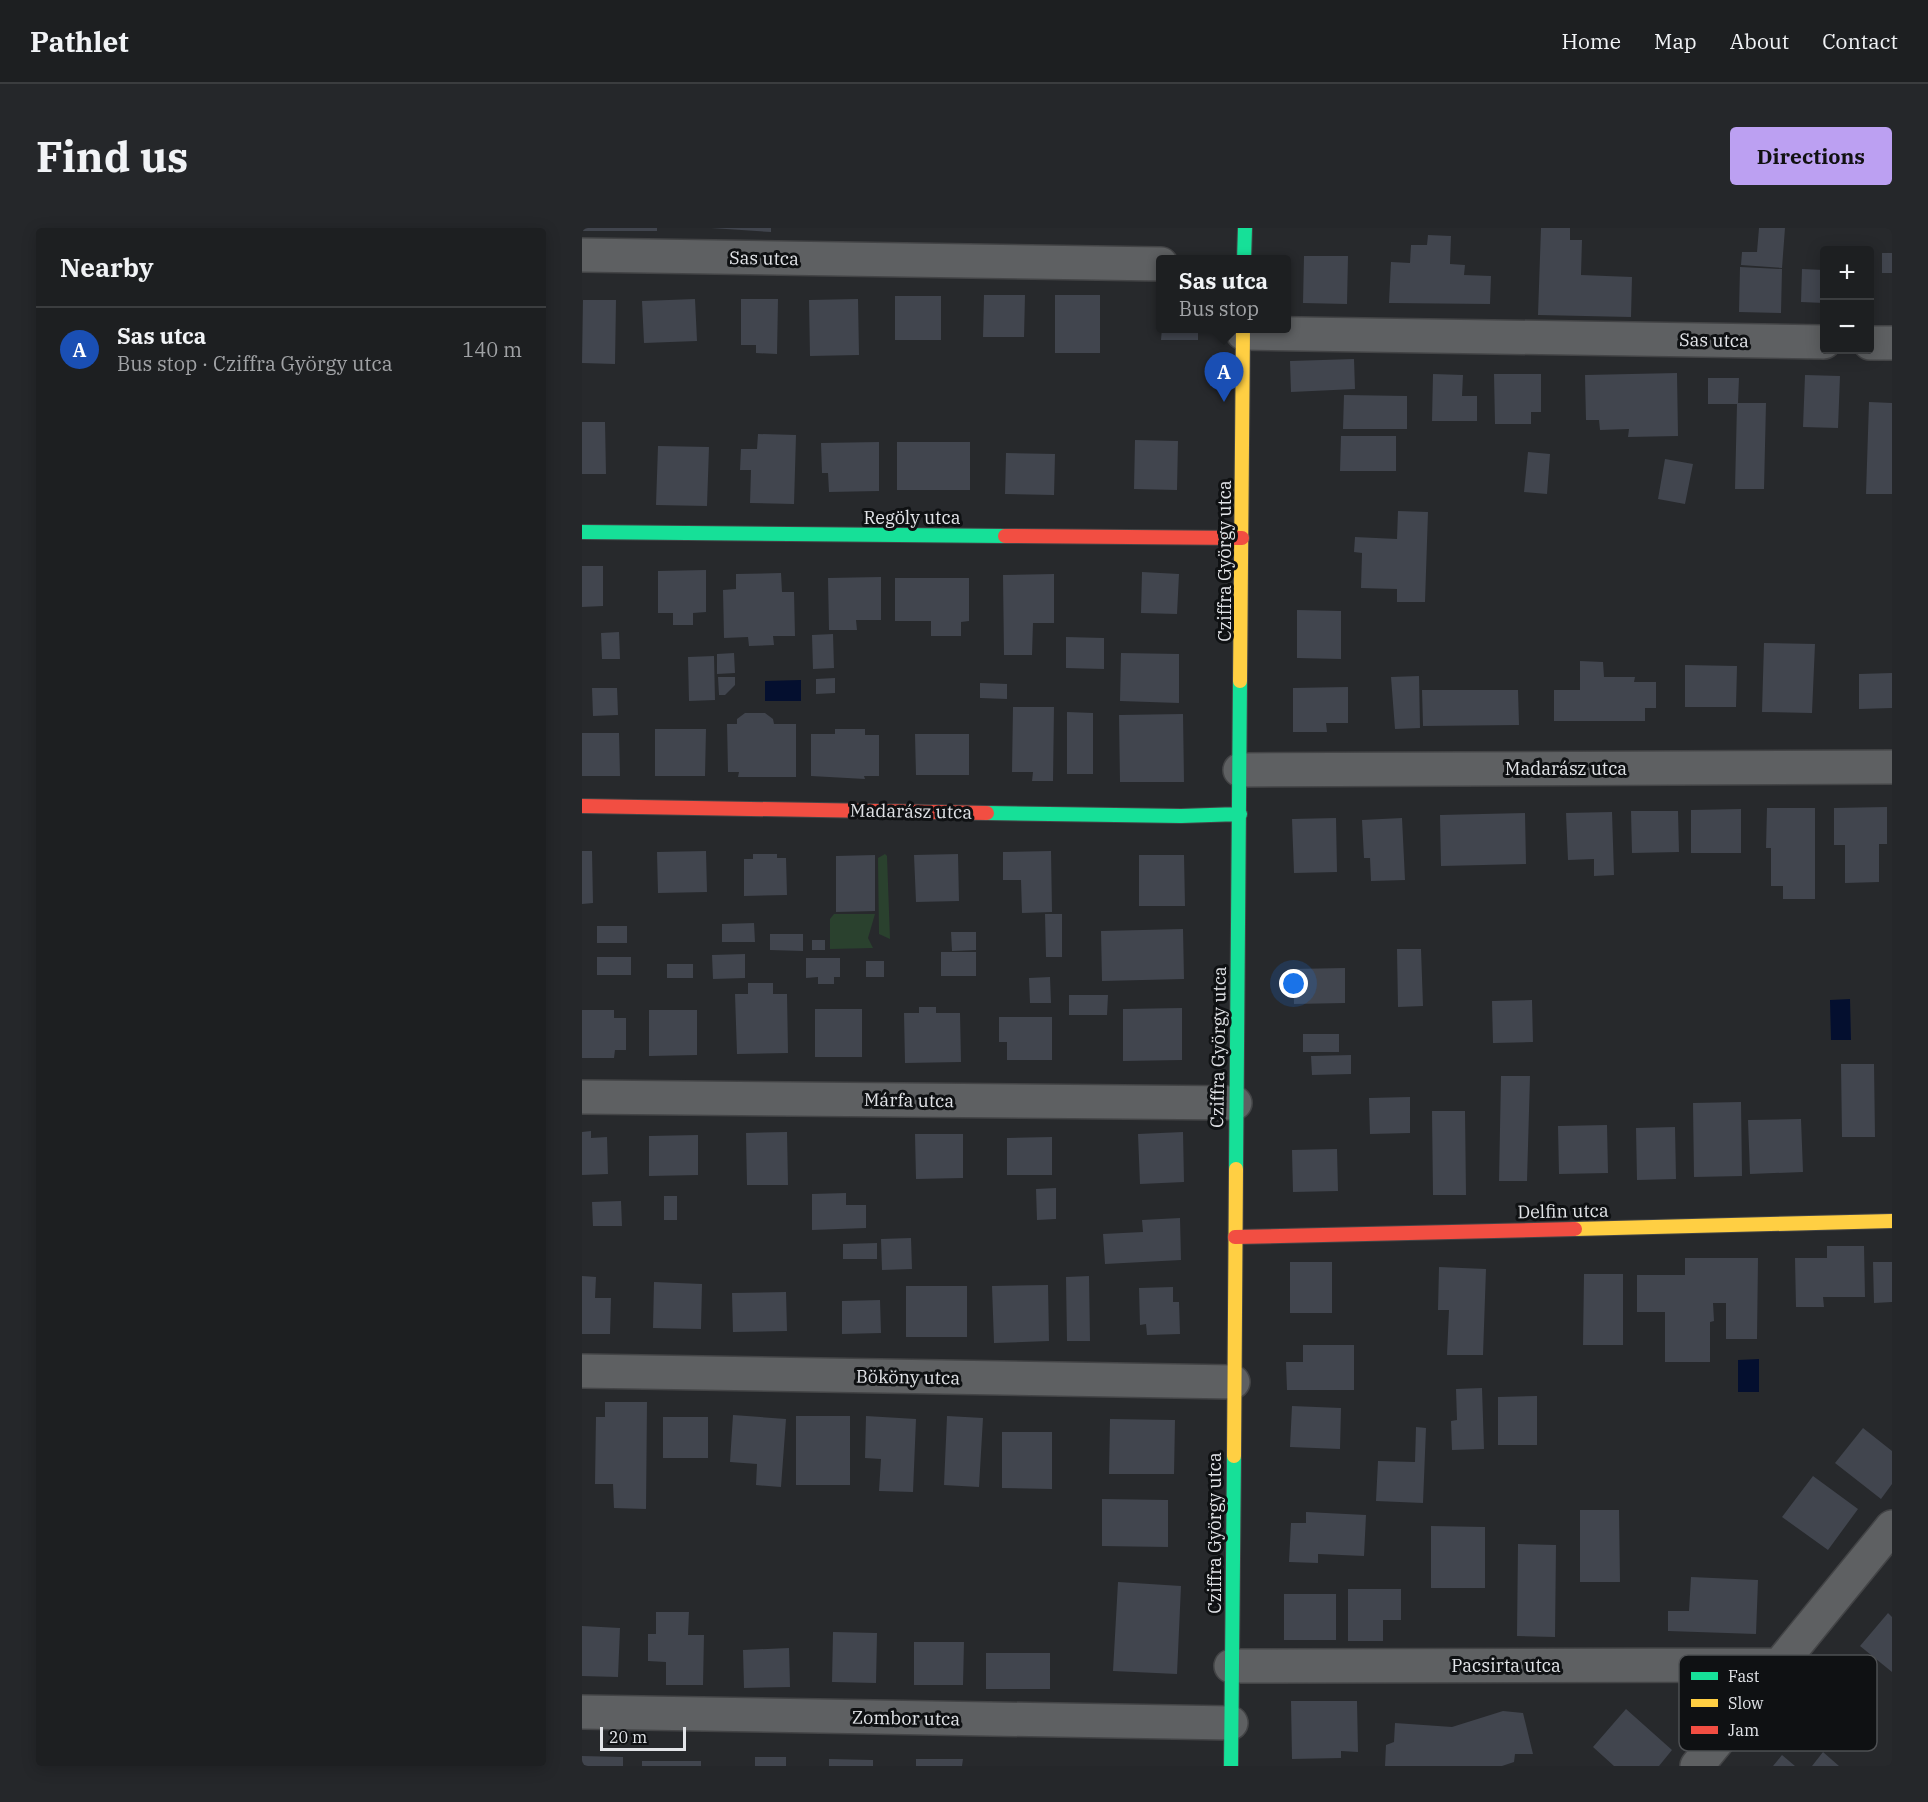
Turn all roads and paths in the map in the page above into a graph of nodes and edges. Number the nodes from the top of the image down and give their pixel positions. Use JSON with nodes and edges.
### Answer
{"nodes":[{"id":1,"x":1245,"y":228,"type":"edge"},
{"id":2,"x":582,"y":255,"type":"edge"},
{"id":3,"x":1244,"y":255,"type":"edge"},
{"id":4,"x":1156,"y":264,"type":"edge"},
{"id":5,"x":1291,"y":332,"type":"edge"},
{"id":6,"x":1243,"y":333,"type":"edge"},
{"id":7,"x":1820,"y":342,"type":"edge"},
{"id":8,"x":1874,"y":343,"type":"edge"},
{"id":9,"x":1892,"y":343,"type":"edge"},
{"id":10,"x":582,"y":532,"type":"edge"},
{"id":11,"x":1242,"y":538,"type":"junction"},
{"id":12,"x":1892,"y":767,"type":"edge"},
{"id":13,"x":1240,"y":770,"type":"junction"},
{"id":14,"x":582,"y":806,"type":"edge"},
{"id":15,"x":1240,"y":814,"type":"junction"},
{"id":16,"x":582,"y":1097,"type":"edge"},
{"id":17,"x":1236,"y":1103,"type":"junction"},
{"id":18,"x":1892,"y":1221,"type":"edge"},
{"id":19,"x":1234,"y":1237,"type":"junction"},
{"id":20,"x":582,"y":1371,"type":"edge"},
{"id":21,"x":1233,"y":1382,"type":"junction"},
{"id":22,"x":1892,"y":1527,"type":"edge"},
{"id":23,"x":1788,"y":1655,"type":"edge"},
{"id":24,"x":1679,"y":1665,"type":"edge"},
{"id":25,"x":1232,"y":1666,"type":"junction"},
{"id":26,"x":582,"y":1712,"type":"edge"},
{"id":27,"x":1231,"y":1723,"type":"junction"},
{"id":28,"x":1709,"y":1751,"type":"edge"},
{"id":29,"x":1231,"y":1766,"type":"edge"},
{"id":30,"x":1697,"y":1766,"type":"edge"}],
"edges":[{"from":1,"to":3,"type":"street"},
{"from":2,"to":4,"type":"street","name":"Sas utca"},
{"from":5,"to":7,"type":"street","name":"Sas utca"},
{"from":6,"to":11,"type":"street","name":"Cziffra György utca"},
{"from":8,"to":9,"type":"street"},
{"from":10,"to":11,"type":"street","name":"Regöly utca"},
{"from":11,"to":13,"type":"street","name":"Cziffra György utca"},
{"from":12,"to":13,"type":"street","name":"Madarász utca"},
{"from":13,"to":15,"type":"street","name":"Cziffra György utca"},
{"from":14,"to":15,"type":"street","name":"Madarász utca"},
{"from":15,"to":17,"type":"street","name":"Cziffra György utca"},
{"from":16,"to":17,"type":"street","name":"Márfa utca"},
{"from":17,"to":19,"type":"street","name":"Cziffra György utca"},
{"from":18,"to":19,"type":"street","name":"Delfin utca"},
{"from":19,"to":21,"type":"street","name":"Cziffra György utca"},
{"from":20,"to":21,"type":"street","name":"Bököny utca"},
{"from":21,"to":25,"type":"street","name":"Cziffra György utca"},
{"from":22,"to":23,"type":"street"},
{"from":24,"to":25,"type":"street","name":"Pacsirta utca"},
{"from":25,"to":27,"type":"street","name":"Cziffra György utca"},
{"from":26,"to":27,"type":"street","name":"Zombor utca"},
{"from":27,"to":29,"type":"street","name":"Cziffra György utca"},
{"from":28,"to":30,"type":"street"}]}
